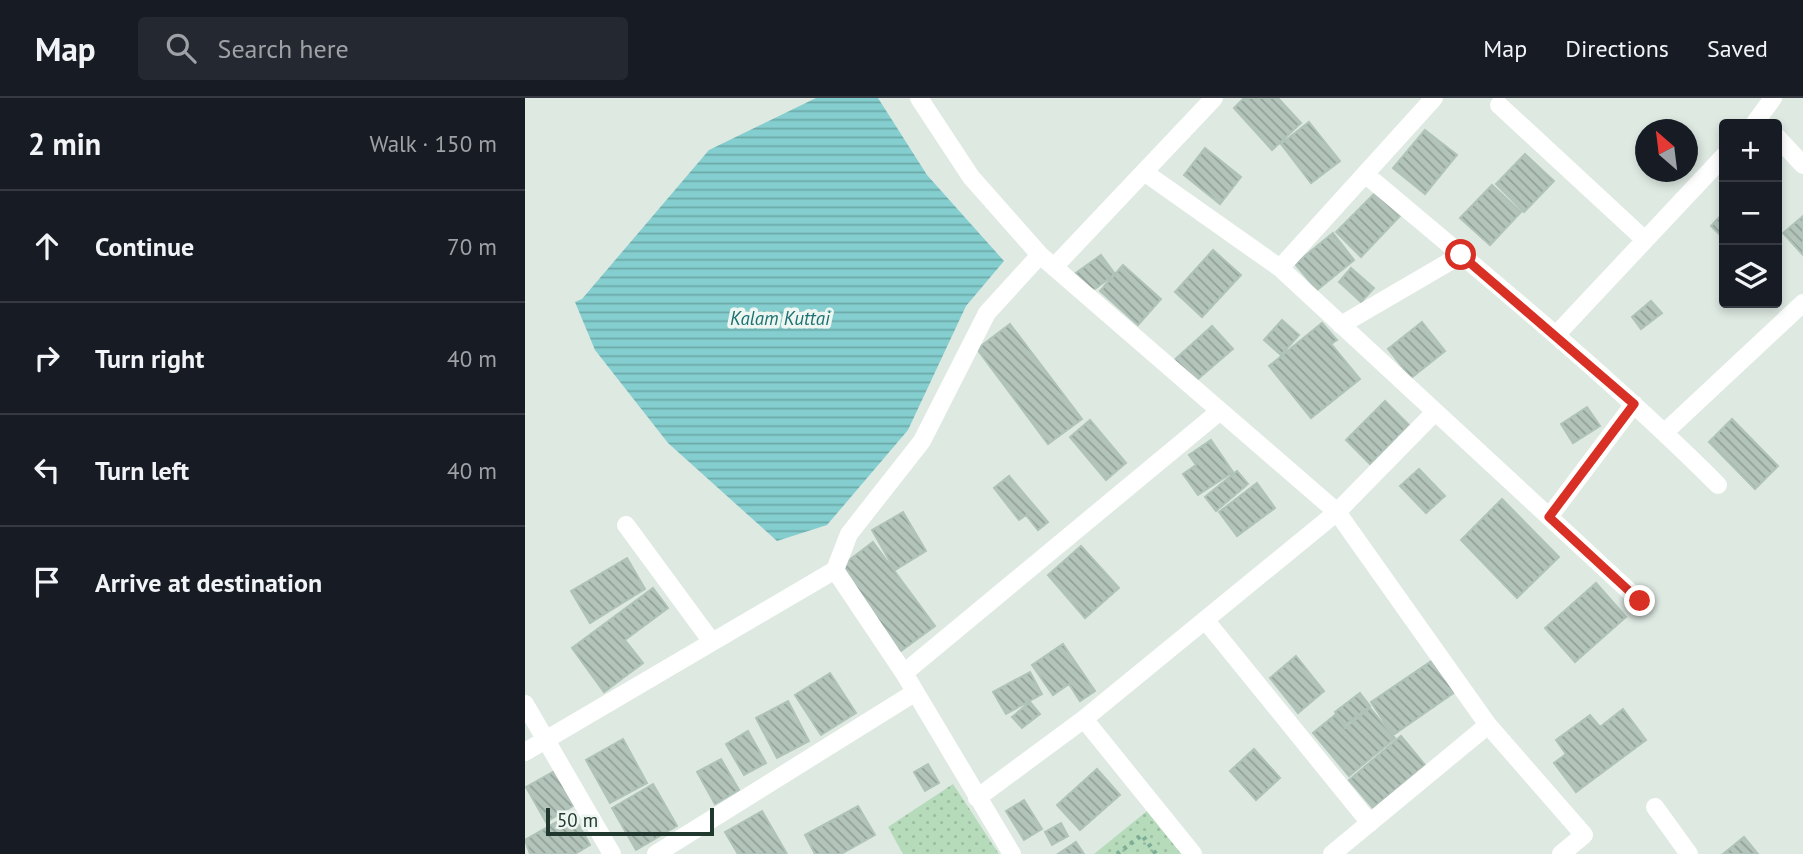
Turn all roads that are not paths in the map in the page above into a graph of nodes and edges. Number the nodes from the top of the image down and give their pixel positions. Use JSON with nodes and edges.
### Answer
{"nodes":[{"id":1,"x":919,"y":98,"type":"edge"},
{"id":2,"x":1214,"y":98,"type":"edge"},
{"id":3,"x":1434,"y":98,"type":"edge"},
{"id":4,"x":1773,"y":98,"type":"edge"},
{"id":5,"x":1499,"y":105,"type":"dead end"},
{"id":6,"x":1761,"y":119,"type":"edge"},
{"id":7,"x":1782,"y":142,"type":"edge"},
{"id":8,"x":1719,"y":161,"type":"edge"},
{"id":9,"x":1803,"y":165,"type":"edge"},
{"id":10,"x":1145,"y":172,"type":"junction"},
{"id":11,"x":1365,"y":174,"type":"junction"},
{"id":12,"x":1645,"y":240,"type":"junction"},
{"id":13,"x":1040,"y":255,"type":"junction"},
{"id":14,"x":1461,"y":255,"type":"junction"},
{"id":15,"x":1054,"y":267,"type":"junction"},
{"id":16,"x":1280,"y":268,"type":"junction"},
{"id":17,"x":1803,"y":303,"type":"edge"},
{"id":18,"x":1341,"y":325,"type":"junction"},
{"id":19,"x":1556,"y":335,"type":"junction"},
{"id":20,"x":1634,"y":404,"type":"junction"},
{"id":21,"x":1220,"y":411,"type":"junction"},
{"id":22,"x":1435,"y":412,"type":"junction"},
{"id":23,"x":1665,"y":432,"type":"junction"},
{"id":24,"x":1718,"y":485,"type":"dead end"},
{"id":25,"x":1337,"y":512,"type":"junction"},
{"id":26,"x":1549,"y":517,"type":"junction"},
{"id":27,"x":626,"y":525,"type":"dead end"},
{"id":28,"x":835,"y":570,"type":"junction"},
{"id":29,"x":1640,"y":601,"type":"dead end"},
{"id":30,"x":1206,"y":621,"type":"junction"},
{"id":31,"x":712,"y":642,"type":"junction"},
{"id":32,"x":904,"y":673,"type":"junction"},
{"id":33,"x":914,"y":693,"type":"junction"},
{"id":34,"x":525,"y":704,"type":"edge"},
{"id":35,"x":1084,"y":719,"type":"junction"},
{"id":36,"x":1488,"y":725,"type":"junction"},
{"id":37,"x":544,"y":740,"type":"junction"},
{"id":38,"x":525,"y":752,"type":"edge"},
{"id":39,"x":977,"y":798,"type":"junction"},
{"id":40,"x":1655,"y":807,"type":"dead end"},
{"id":41,"x":1370,"y":824,"type":"junction"},
{"id":42,"x":612,"y":854,"type":"edge"},
{"id":43,"x":656,"y":854,"type":"edge"},
{"id":44,"x":1013,"y":854,"type":"edge"},
{"id":45,"x":1193,"y":854,"type":"edge"},
{"id":46,"x":1332,"y":854,"type":"edge"},
{"id":47,"x":1561,"y":854,"type":"edge"},
{"id":48,"x":1689,"y":854,"type":"edge"}],
"edges":[{"from":1,"to":13,"type":"street"},
{"from":2,"to":10,"type":"street"},
{"from":3,"to":11,"type":"street"},
{"from":4,"to":6,"type":"street"},
{"from":5,"to":12,"type":"street"},
{"from":7,"to":9,"type":"street"},
{"from":8,"to":12,"type":"street"},
{"from":10,"to":15,"type":"street"},
{"from":10,"to":16,"type":"street"},
{"from":11,"to":14,"type":"street"},
{"from":11,"to":16,"type":"street"},
{"from":12,"to":19,"type":"street"},
{"from":13,"to":15,"type":"street"},
{"from":13,"to":28,"type":"street"},
{"from":14,"to":18,"type":"street"},
{"from":14,"to":19,"type":"street"},
{"from":15,"to":21,"type":"street"},
{"from":16,"to":18,"type":"street"},
{"from":17,"to":23,"type":"street"},
{"from":18,"to":22,"type":"street"},
{"from":19,"to":20,"type":"street"},
{"from":20,"to":23,"type":"street"},
{"from":20,"to":26,"type":"street"},
{"from":21,"to":25,"type":"street"},
{"from":21,"to":32,"type":"street"},
{"from":22,"to":25,"type":"street"},
{"from":22,"to":26,"type":"street"},
{"from":23,"to":24,"type":"street"},
{"from":25,"to":30,"type":"street"},
{"from":25,"to":36,"type":"street"},
{"from":26,"to":29,"type":"street"},
{"from":27,"to":31,"type":"street"},
{"from":28,"to":31,"type":"street"},
{"from":28,"to":32,"type":"street"},
{"from":30,"to":35,"type":"street"},
{"from":30,"to":41,"type":"street"},
{"from":31,"to":37,"type":"street"},
{"from":32,"to":33,"type":"street"},
{"from":33,"to":39,"type":"street"},
{"from":33,"to":43,"type":"street"},
{"from":34,"to":37,"type":"street"},
{"from":35,"to":39,"type":"street"},
{"from":35,"to":45,"type":"street"},
{"from":36,"to":41,"type":"street"},
{"from":36,"to":47,"type":"street"},
{"from":37,"to":38,"type":"street"},
{"from":37,"to":42,"type":"street"},
{"from":39,"to":44,"type":"street"},
{"from":40,"to":48,"type":"street"},
{"from":41,"to":46,"type":"street"}]}
